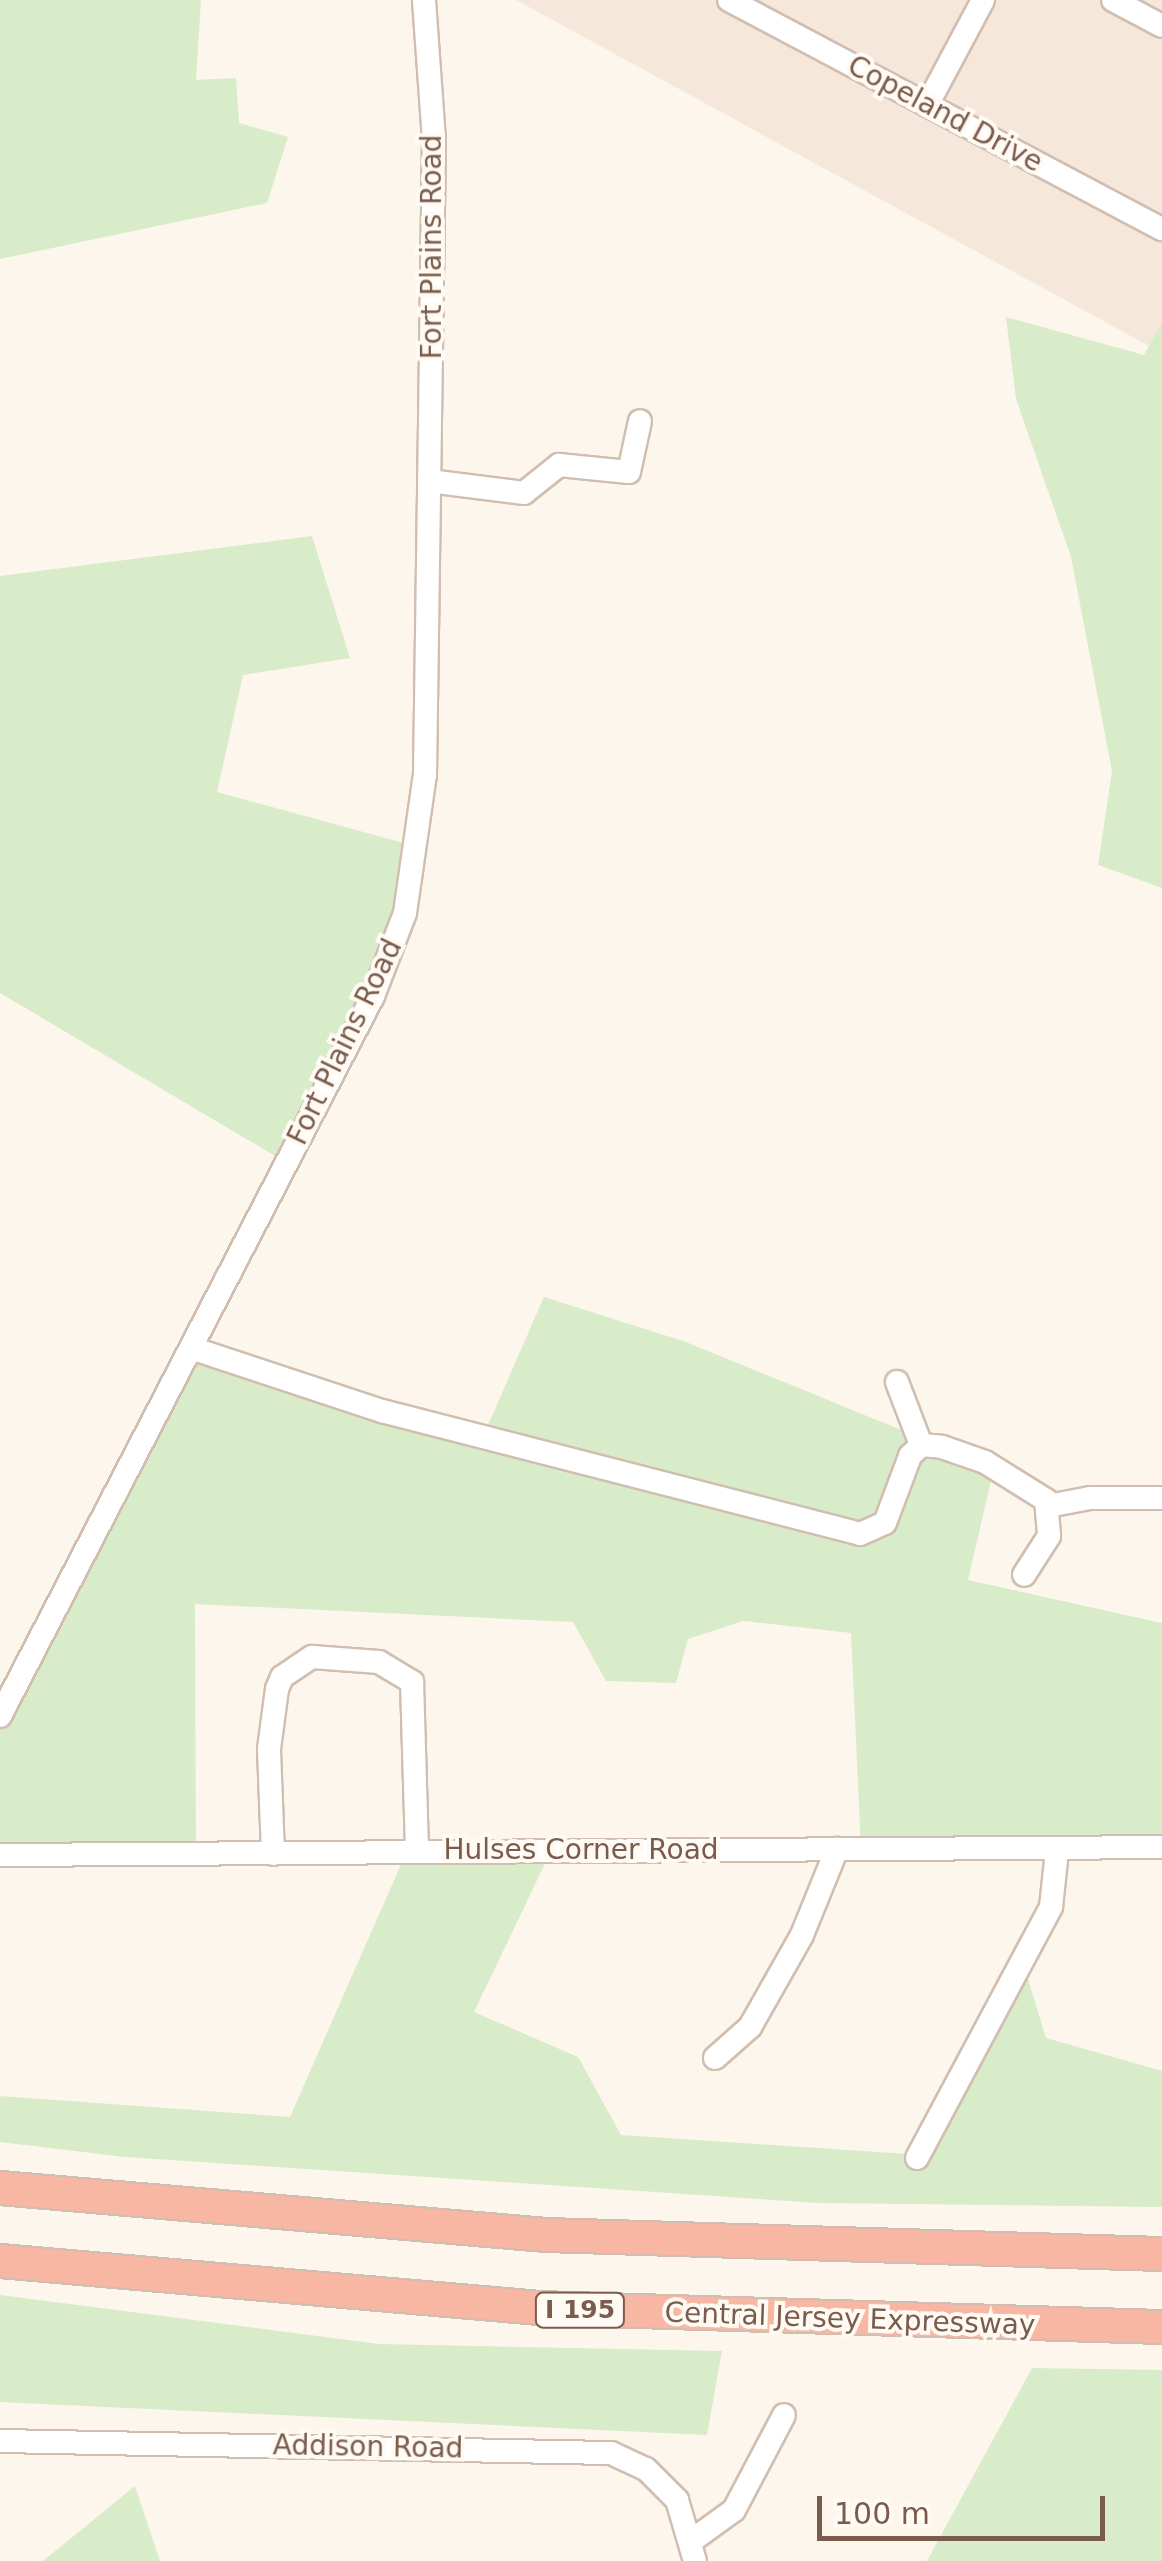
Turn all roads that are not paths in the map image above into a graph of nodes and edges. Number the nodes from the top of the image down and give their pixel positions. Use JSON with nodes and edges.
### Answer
{"nodes":[{"id":1,"x":424,"y":0,"type":"edge"},
{"id":2,"x":728,"y":0,"type":"edge"},
{"id":3,"x":983,"y":0,"type":"edge"},
{"id":4,"x":1113,"y":0,"type":"edge"},
{"id":5,"x":766,"y":9,"type":"edge"},
{"id":6,"x":1162,"y":26,"type":"edge"},
{"id":7,"x":927,"y":105,"type":"junction"},
{"id":8,"x":1162,"y":229,"type":"edge"},
{"id":9,"x":640,"y":421,"type":"dead end"},
{"id":10,"x":430,"y":480,"type":"junction"},
{"id":11,"x":191,"y":1348,"type":"junction"},
{"id":12,"x":898,"y":1382,"type":"dead end"},
{"id":13,"x":921,"y":1445,"type":"junction"},
{"id":14,"x":1162,"y":1498,"type":"edge"},
{"id":15,"x":1048,"y":1506,"type":"junction"},
{"id":16,"x":1024,"y":1575,"type":"dead end"},
{"id":17,"x":0,"y":1716,"type":"edge"},
{"id":18,"x":1162,"y":1846,"type":"edge"},
{"id":19,"x":836,"y":1849,"type":"junction"},
{"id":20,"x":1057,"y":1850,"type":"junction"},
{"id":21,"x":417,"y":1851,"type":"junction"},
{"id":22,"x":273,"y":1854,"type":"junction"},
{"id":23,"x":0,"y":1855,"type":"edge"},
{"id":24,"x":715,"y":2058,"type":"dead end"},
{"id":25,"x":917,"y":2158,"type":"dead end"},
{"id":26,"x":0,"y":2188,"type":"edge"},
{"id":27,"x":1162,"y":2254,"type":"edge"},
{"id":28,"x":0,"y":2261,"type":"edge"},
{"id":29,"x":1162,"y":2327,"type":"edge"},
{"id":30,"x":784,"y":2415,"type":"dead end"},
{"id":31,"x":0,"y":2441,"type":"edge"},
{"id":32,"x":694,"y":2550,"type":"edge"}],
"edges":[{"from":1,"to":10,"type":"street","name":"Fort Plains Road"},
{"from":2,"to":5,"type":"street","name":"Copeland Drive"},
{"from":3,"to":7,"type":"street"},
{"from":4,"to":6,"type":"street"},
{"from":5,"to":7,"type":"street","name":"Copeland Drive"},
{"from":7,"to":8,"type":"street","name":"Copeland Drive"},
{"from":9,"to":10,"type":"street"},
{"from":10,"to":11,"type":"street","name":"Fort Plains Road"},
{"from":11,"to":13,"type":"street"},
{"from":11,"to":17,"type":"street","name":"Fort Plains Road"},
{"from":12,"to":13,"type":"street"},
{"from":13,"to":15,"type":"street"},
{"from":14,"to":15,"type":"street"},
{"from":15,"to":16,"type":"street"},
{"from":18,"to":20,"type":"street","name":"Hulses Corner Road"},
{"from":19,"to":20,"type":"street","name":"Hulses Corner Road"},
{"from":19,"to":21,"type":"street","name":"Hulses Corner Road"},
{"from":19,"to":24,"type":"street"},
{"from":20,"to":25,"type":"street"},
{"from":21,"to":22,"type":"street","name":"Hulses Corner Road"},
{"from":21,"to":22,"type":"street"},
{"from":22,"to":23,"type":"street","name":"Hulses Corner Road"},
{"from":26,"to":27,"type":"highway"},
{"from":28,"to":29,"type":"highway","name":"Central Jersey Expressway","number":"I 195"},
{"from":30,"to":32,"type":"street","name":"Addison Road"},
{"from":31,"to":32,"type":"street","name":"Addison Road"}]}
